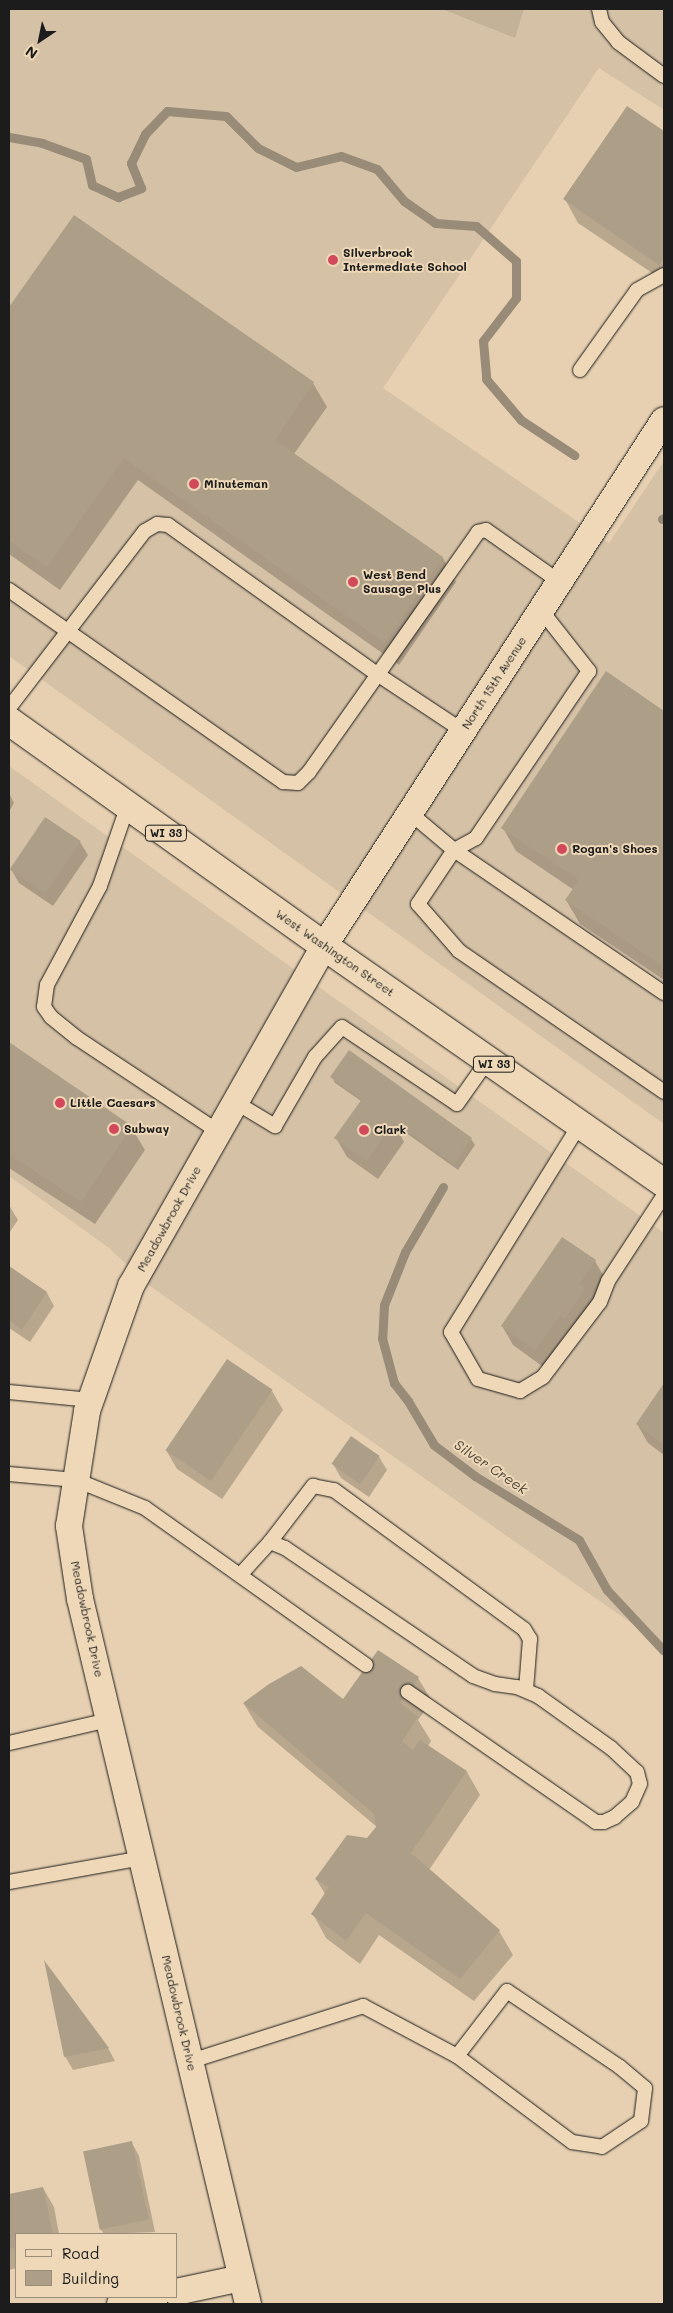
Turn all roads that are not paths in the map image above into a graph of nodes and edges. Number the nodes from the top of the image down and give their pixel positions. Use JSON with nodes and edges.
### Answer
{"nodes":[{"id":1,"x":599,"y":9,"type":"edge"},
{"id":2,"x":664,"y":76,"type":"edge"},
{"id":3,"x":664,"y":275,"type":"edge"},
{"id":4,"x":580,"y":370,"type":"dead end"},
{"id":5,"x":664,"y":420,"type":"edge"},
{"id":6,"x":560,"y":582,"type":"junction"},
{"id":7,"x":9,"y":590,"type":"edge"},
{"id":8,"x":541,"y":610,"type":"junction"},
{"id":9,"x":68,"y":631,"type":"junction"},
{"id":10,"x":377,"y":674,"type":"junction"},
{"id":11,"x":9,"y":708,"type":"edge"},
{"id":12,"x":9,"y":721,"type":"edge"},
{"id":13,"x":463,"y":731,"type":"junction"},
{"id":14,"x":128,"y":805,"type":"junction"},
{"id":15,"x":410,"y":813,"type":"junction"},
{"id":16,"x":454,"y":850,"type":"junction"},
{"id":17,"x":324,"y":946,"type":"junction"},
{"id":18,"x":664,"y":993,"type":"edge"},
{"id":19,"x":488,"y":1060,"type":"junction"},
{"id":20,"x":664,"y":1092,"type":"edge"},
{"id":21,"x":235,"y":1102,"type":"junction"},
{"id":22,"x":580,"y":1124,"type":"junction"},
{"id":23,"x":218,"y":1132,"type":"junction"},
{"id":24,"x":662,"y":1180,"type":"edge"},
{"id":25,"x":9,"y":1392,"type":"edge"},
{"id":26,"x":91,"y":1400,"type":"junction"},
{"id":27,"x":9,"y":1474,"type":"edge"},
{"id":28,"x":76,"y":1480,"type":"junction"},
{"id":29,"x":270,"y":1542,"type":"junction"},
{"id":30,"x":241,"y":1574,"type":"junction"},
{"id":31,"x":366,"y":1665,"type":"dead end"},
{"id":32,"x":526,"y":1690,"type":"junction"},
{"id":33,"x":408,"y":1692,"type":"dead end"},
{"id":34,"x":109,"y":1720,"type":"junction"},
{"id":35,"x":9,"y":1743,"type":"edge"},
{"id":36,"x":142,"y":1858,"type":"junction"},
{"id":37,"x":9,"y":1882,"type":"edge"},
{"id":38,"x":457,"y":2056,"type":"junction"},
{"id":39,"x":190,"y":2061,"type":"junction"},
{"id":40,"x":242,"y":2278,"type":"junction"},
{"id":41,"x":178,"y":2292,"type":"edge"},
{"id":42,"x":150,"y":2298,"type":"edge"},
{"id":43,"x":120,"y":2304,"type":"edge"},
{"id":44,"x":248,"y":2304,"type":"edge"}],
"edges":[{"from":1,"to":2,"type":"lane"},
{"from":3,"to":4,"type":"lane"},
{"from":5,"to":6,"type":"street","name":"North 15th Avenue"},
{"from":6,"to":8,"type":"street","name":"North 15th Avenue"},
{"from":6,"to":10,"type":"lane"},
{"from":7,"to":9,"type":"lane"},
{"from":8,"to":13,"type":"street","name":"North 15th Avenue"},
{"from":8,"to":16,"type":"lane"},
{"from":9,"to":10,"type":"lane"},
{"from":9,"to":10,"type":"lane"},
{"from":9,"to":11,"type":"lane"},
{"from":10,"to":13,"type":"lane"},
{"from":12,"to":14,"type":"main road","name":"West Washington Street","number":"WI 33"},
{"from":13,"to":15,"type":"street","name":"North 15th Avenue"},
{"from":14,"to":17,"type":"main road","name":"West Washington Street","number":"WI 33"},
{"from":14,"to":23,"type":"lane"},
{"from":15,"to":16,"type":"lane"},
{"from":15,"to":17,"type":"street","name":"North 15th Avenue"},
{"from":16,"to":18,"type":"lane"},
{"from":16,"to":20,"type":"lane"},
{"from":17,"to":19,"type":"main road","name":"West Washington Street","number":"WI 33"},
{"from":17,"to":21,"type":"street","name":"Meadowbrook Drive"},
{"from":19,"to":21,"type":"lane"},
{"from":19,"to":22,"type":"main road","name":"West Washington Street","number":"WI 33"},
{"from":21,"to":23,"type":"street","name":"Meadowbrook Drive"},
{"from":22,"to":24,"type":"main road","name":"West Washington Street","number":"WI 33"},
{"from":22,"to":24,"type":"lane"},
{"from":23,"to":26,"type":"street","name":"Meadowbrook Drive"},
{"from":25,"to":26,"type":"lane"},
{"from":26,"to":28,"type":"street","name":"Meadowbrook Drive"},
{"from":27,"to":28,"type":"lane"},
{"from":28,"to":30,"type":"lane"},
{"from":28,"to":34,"type":"street","name":"Meadowbrook Drive"},
{"from":29,"to":30,"type":"lane"},
{"from":29,"to":32,"type":"lane"},
{"from":29,"to":32,"type":"lane"},
{"from":30,"to":31,"type":"lane"},
{"from":32,"to":33,"type":"lane"},
{"from":34,"to":35,"type":"lane"},
{"from":34,"to":36,"type":"street","name":"Meadowbrook Drive"},
{"from":36,"to":37,"type":"lane"},
{"from":36,"to":39,"type":"street","name":"Meadowbrook Drive"},
{"from":38,"to":38,"type":"lane"},
{"from":38,"to":39,"type":"lane"},
{"from":39,"to":40,"type":"street","name":"Meadowbrook Drive"},
{"from":40,"to":41,"type":"street"},
{"from":40,"to":44,"type":"street","name":"Meadowbrook Drive"},
{"from":42,"to":43,"type":"street"}]}
